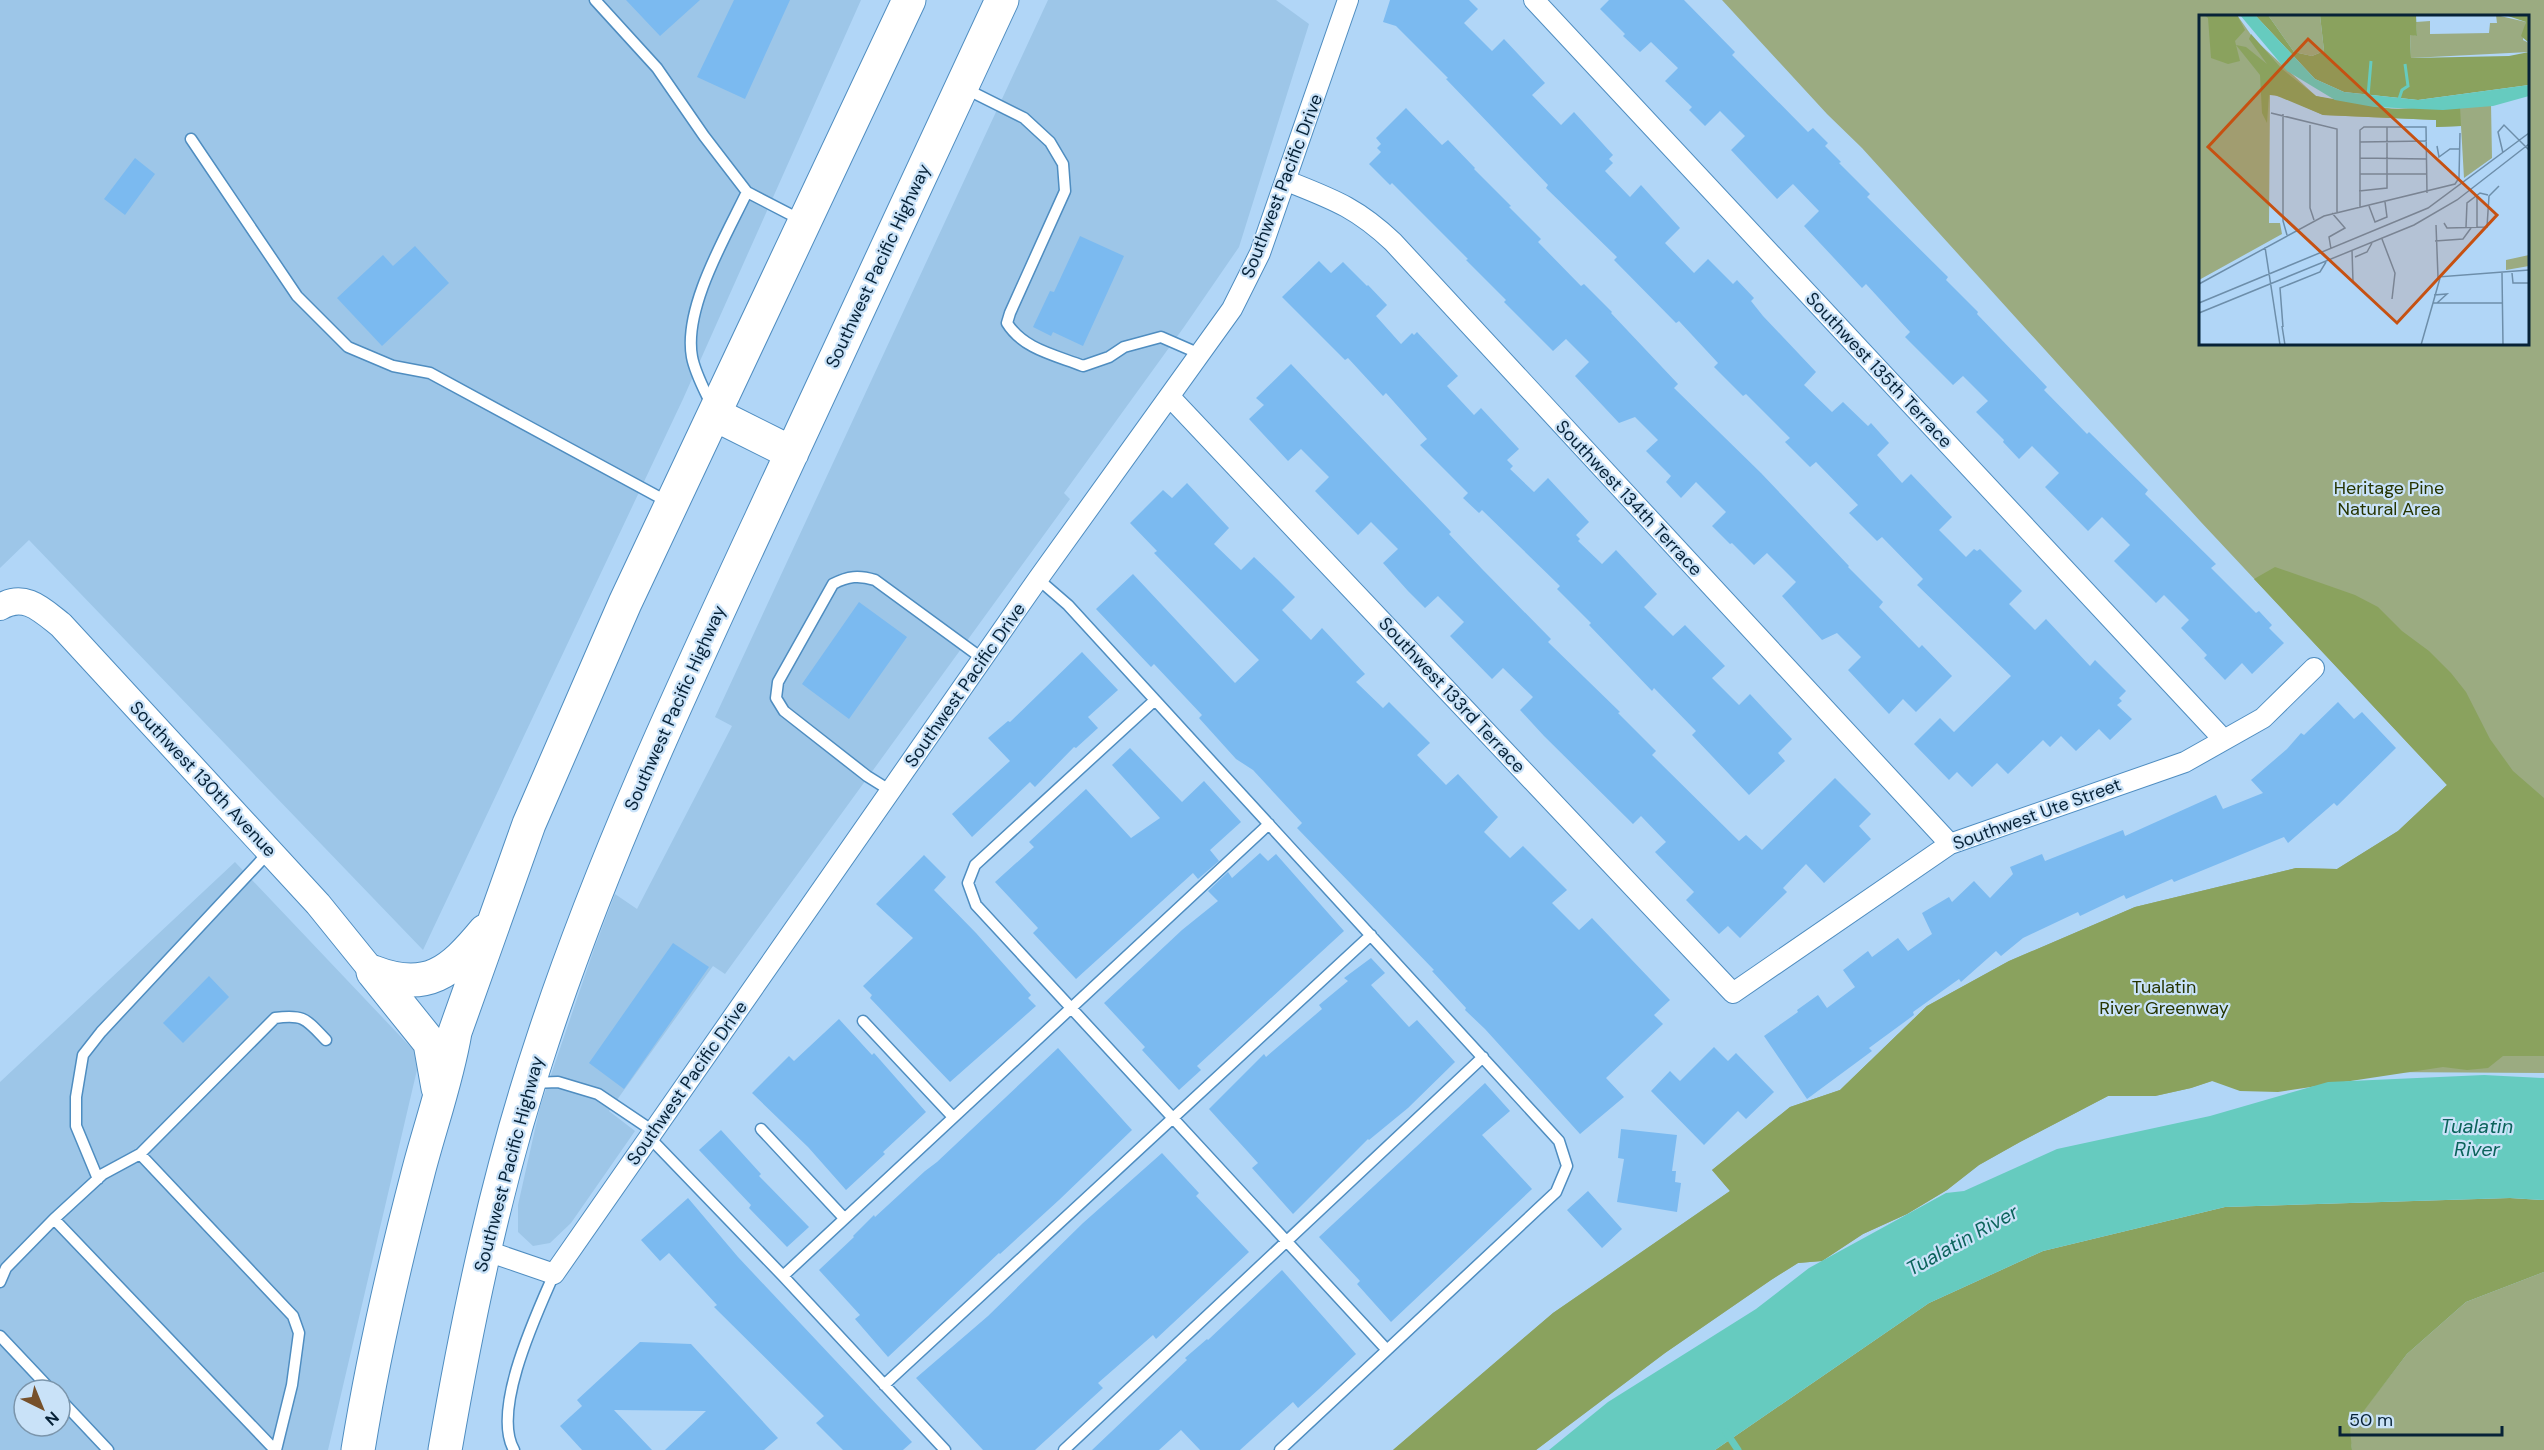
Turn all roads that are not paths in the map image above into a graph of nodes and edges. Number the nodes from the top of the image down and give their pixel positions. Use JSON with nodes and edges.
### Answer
{"nodes":[{"id":1,"x":595,"y":0,"type":"edge"},
{"id":2,"x":909,"y":0,"type":"edge"},
{"id":3,"x":1002,"y":0,"type":"edge"},
{"id":4,"x":1348,"y":0,"type":"edge"},
{"id":5,"x":1534,"y":0,"type":"edge"},
{"id":6,"x":961,"y":87,"type":"junction"},
{"id":7,"x":191,"y":139,"type":"dead end"},
{"id":8,"x":1287,"y":181,"type":"junction"},
{"id":9,"x":747,"y":192,"type":"junction"},
{"id":10,"x":806,"y":223,"type":"junction"},
{"id":11,"x":1200,"y":354,"type":"junction"},
{"id":12,"x":1170,"y":396,"type":"junction"},
{"id":13,"x":716,"y":415,"type":"junction"},
{"id":14,"x":792,"y":453,"type":"junction"},
{"id":15,"x":673,"y":504,"type":"junction"},
{"id":16,"x":1038,"y":579,"type":"junction"},
{"id":17,"x":10,"y":604,"type":"edge"},
{"id":18,"x":983,"y":659,"type":"junction"},
{"id":19,"x":2314,"y":668,"type":"dead end"},
{"id":20,"x":1155,"y":700,"type":"junction"},
{"id":21,"x":2224,"y":740,"type":"junction"},
{"id":22,"x":891,"y":791,"type":"junction"},
{"id":23,"x":1269,"y":824,"type":"junction"},
{"id":24,"x":1950,"y":844,"type":"junction"},
{"id":25,"x":270,"y":851,"type":"junction"},
{"id":26,"x":494,"y":921,"type":"junction"},
{"id":27,"x":1371,"y":935,"type":"junction"},
{"id":28,"x":373,"y":972,"type":"junction"},
{"id":29,"x":1734,"y":993,"type":"joint"},
{"id":30,"x":1070,"y":1008,"type":"junction"},
{"id":31,"x":863,"y":1021,"type":"dead end"},
{"id":32,"x":326,"y":1040,"type":"dead end"},
{"id":33,"x":1483,"y":1057,"type":"junction"},
{"id":34,"x":529,"y":1083,"type":"junction"},
{"id":35,"x":439,"y":1095,"type":"junction"},
{"id":36,"x":953,"y":1117,"type":"junction"},
{"id":37,"x":1173,"y":1119,"type":"junction"},
{"id":38,"x":761,"y":1129,"type":"dead end"},
{"id":39,"x":651,"y":1134,"type":"junction"},
{"id":40,"x":140,"y":1154,"type":"junction"},
{"id":41,"x":98,"y":1179,"type":"junction"},
{"id":42,"x":844,"y":1218,"type":"junction"},
{"id":43,"x":54,"y":1219,"type":"junction"},
{"id":44,"x":1287,"y":1241,"type":"junction"},
{"id":45,"x":484,"y":1250,"type":"junction"},
{"id":46,"x":554,"y":1274,"type":"junction"},
{"id":47,"x":783,"y":1276,"type":"junction"},
{"id":48,"x":0,"y":1282,"type":"edge"},
{"id":49,"x":0,"y":1336,"type":"edge"},
{"id":50,"x":1387,"y":1350,"type":"junction"},
{"id":51,"x":40,"y":1378,"type":"edge"},
{"id":52,"x":884,"y":1385,"type":"junction"},
{"id":53,"x":72,"y":1412,"type":"edge"},
{"id":54,"x":108,"y":1450,"type":"edge"},
{"id":55,"x":276,"y":1450,"type":"edge"},
{"id":56,"x":358,"y":1450,"type":"edge"},
{"id":57,"x":445,"y":1450,"type":"edge"},
{"id":58,"x":514,"y":1450,"type":"edge"},
{"id":59,"x":945,"y":1450,"type":"edge"},
{"id":60,"x":1064,"y":1450,"type":"edge"},
{"id":61,"x":1280,"y":1450,"type":"edge"}],
"edges":[{"from":1,"to":9,"type":"lane"},
{"from":2,"to":10,"type":"highway"},
{"from":3,"to":6,"type":"highway","name":"Southwest Pacific Highway"},
{"from":4,"to":8,"type":"street","name":"Southwest Pacific Drive"},
{"from":5,"to":21,"type":"street","name":"Southwest 135th Terrace"},
{"from":6,"to":11,"type":"lane"},
{"from":6,"to":14,"type":"highway","name":"Southwest Pacific Highway"},
{"from":7,"to":15,"type":"lane"},
{"from":8,"to":11,"type":"street","name":"Southwest Pacific Drive"},
{"from":8,"to":24,"type":"street","name":"Southwest 134th Terrace"},
{"from":9,"to":10,"type":"lane"},
{"from":9,"to":13,"type":"lane"},
{"from":10,"to":13,"type":"highway"},
{"from":11,"to":12,"type":"street","name":"Southwest Pacific Drive"},
{"from":12,"to":16,"type":"street","name":"Southwest Pacific Drive"},
{"from":12,"to":29,"type":"street","name":"Southwest 133rd Terrace"},
{"from":13,"to":14,"type":"highway"},
{"from":13,"to":15,"type":"highway"},
{"from":14,"to":34,"type":"highway","name":"Southwest Pacific Highway"},
{"from":15,"to":26,"type":"highway"},
{"from":16,"to":18,"type":"street","name":"Southwest Pacific Drive"},
{"from":16,"to":20,"type":"lane"},
{"from":17,"to":25,"type":"street","name":"Southwest 130th Avenue"},
{"from":18,"to":22,"type":"street","name":"Southwest Pacific Drive"},
{"from":18,"to":22,"type":"lane"},
{"from":19,"to":21,"type":"street","name":"Southwest Ute Street"},
{"from":20,"to":23,"type":"lane"},
{"from":20,"to":30,"type":"lane"},
{"from":21,"to":24,"type":"street","name":"Southwest Ute Street"},
{"from":22,"to":39,"type":"street","name":"Southwest Pacific Drive"},
{"from":23,"to":27,"type":"lane"},
{"from":23,"to":30,"type":"lane"},
{"from":24,"to":29,"type":"street","name":"Southwest Ute Street"},
{"from":25,"to":28,"type":"street","name":"Southwest 130th Avenue"},
{"from":25,"to":41,"type":"lane"},
{"from":26,"to":28,"type":"highway"},
{"from":26,"to":35,"type":"highway"},
{"from":27,"to":33,"type":"lane"},
{"from":27,"to":37,"type":"lane"},
{"from":28,"to":35,"type":"highway"},
{"from":30,"to":36,"type":"lane"},
{"from":30,"to":37,"type":"lane"},
{"from":31,"to":36,"type":"lane"},
{"from":32,"to":40,"type":"lane"},
{"from":33,"to":44,"type":"lane"},
{"from":33,"to":50,"type":"lane"},
{"from":34,"to":39,"type":"lane"},
{"from":34,"to":45,"type":"highway","name":"Southwest Pacific Highway"},
{"from":35,"to":56,"type":"highway"},
{"from":36,"to":42,"type":"lane"},
{"from":37,"to":44,"type":"lane"},
{"from":37,"to":52,"type":"lane"},
{"from":38,"to":42,"type":"lane"},
{"from":39,"to":46,"type":"street","name":"Southwest Pacific Drive"},
{"from":39,"to":47,"type":"lane"},
{"from":40,"to":41,"type":"lane"},
{"from":40,"to":55,"type":"lane"},
{"from":41,"to":43,"type":"lane"},
{"from":42,"to":47,"type":"lane"},
{"from":43,"to":48,"type":"lane"},
{"from":43,"to":55,"type":"lane"},
{"from":44,"to":50,"type":"lane"},
{"from":44,"to":60,"type":"lane"},
{"from":45,"to":46,"type":"street"},
{"from":45,"to":57,"type":"highway","name":"Southwest Pacific Highway"},
{"from":46,"to":58,"type":"lane"},
{"from":47,"to":52,"type":"lane"},
{"from":49,"to":51,"type":"lane"},
{"from":50,"to":61,"type":"lane"},
{"from":52,"to":59,"type":"lane"},
{"from":53,"to":54,"type":"lane"}]}
